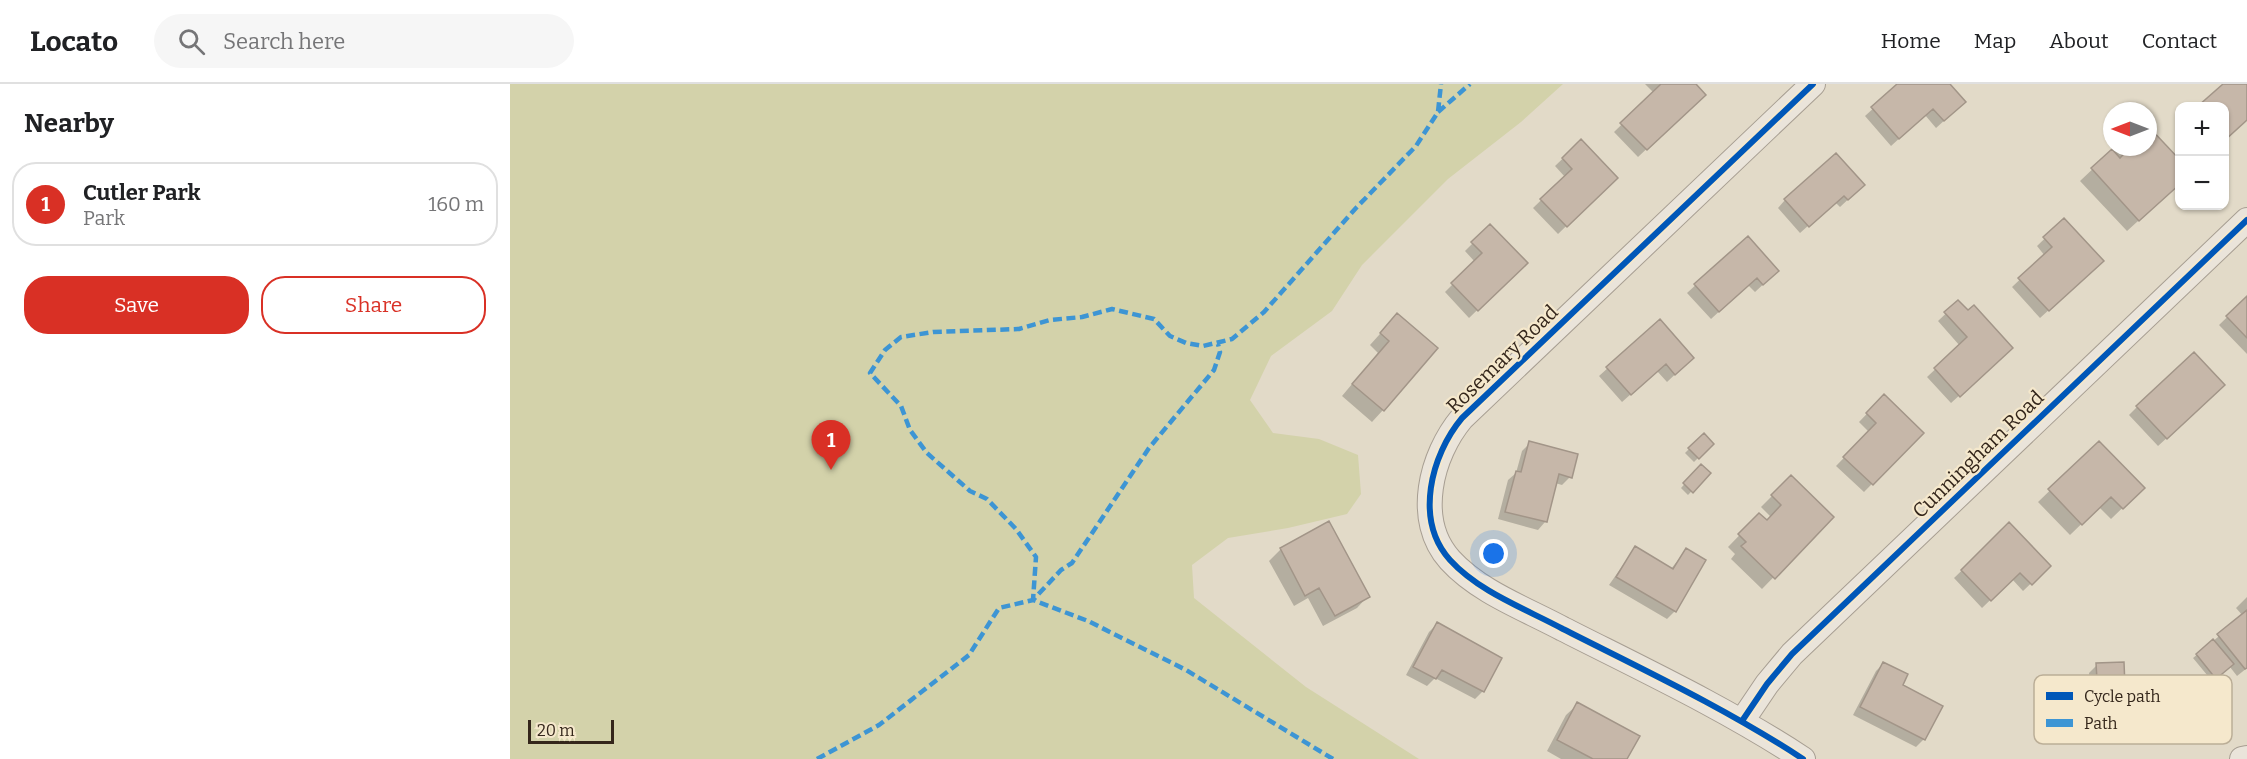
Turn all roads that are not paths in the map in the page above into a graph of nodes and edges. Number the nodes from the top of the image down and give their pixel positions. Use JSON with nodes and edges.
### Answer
{"nodes":[{"id":1,"x":1813,"y":84,"type":"edge"},
{"id":2,"x":2247,"y":220,"type":"edge"},
{"id":3,"x":1742,"y":721,"type":"junction"},
{"id":4,"x":2247,"y":758,"type":"edge"},
{"id":5,"x":1803,"y":759,"type":"edge"},
{"id":6,"x":2242,"y":759,"type":"edge"}],
"edges":[{"from":1,"to":3,"type":"street","name":"Rosemary Road"},
{"from":2,"to":3,"type":"street","name":"Cunningham Road"},
{"from":3,"to":5,"type":"street","name":"Rosemary Road"},
{"from":4,"to":6,"type":"street"}]}
